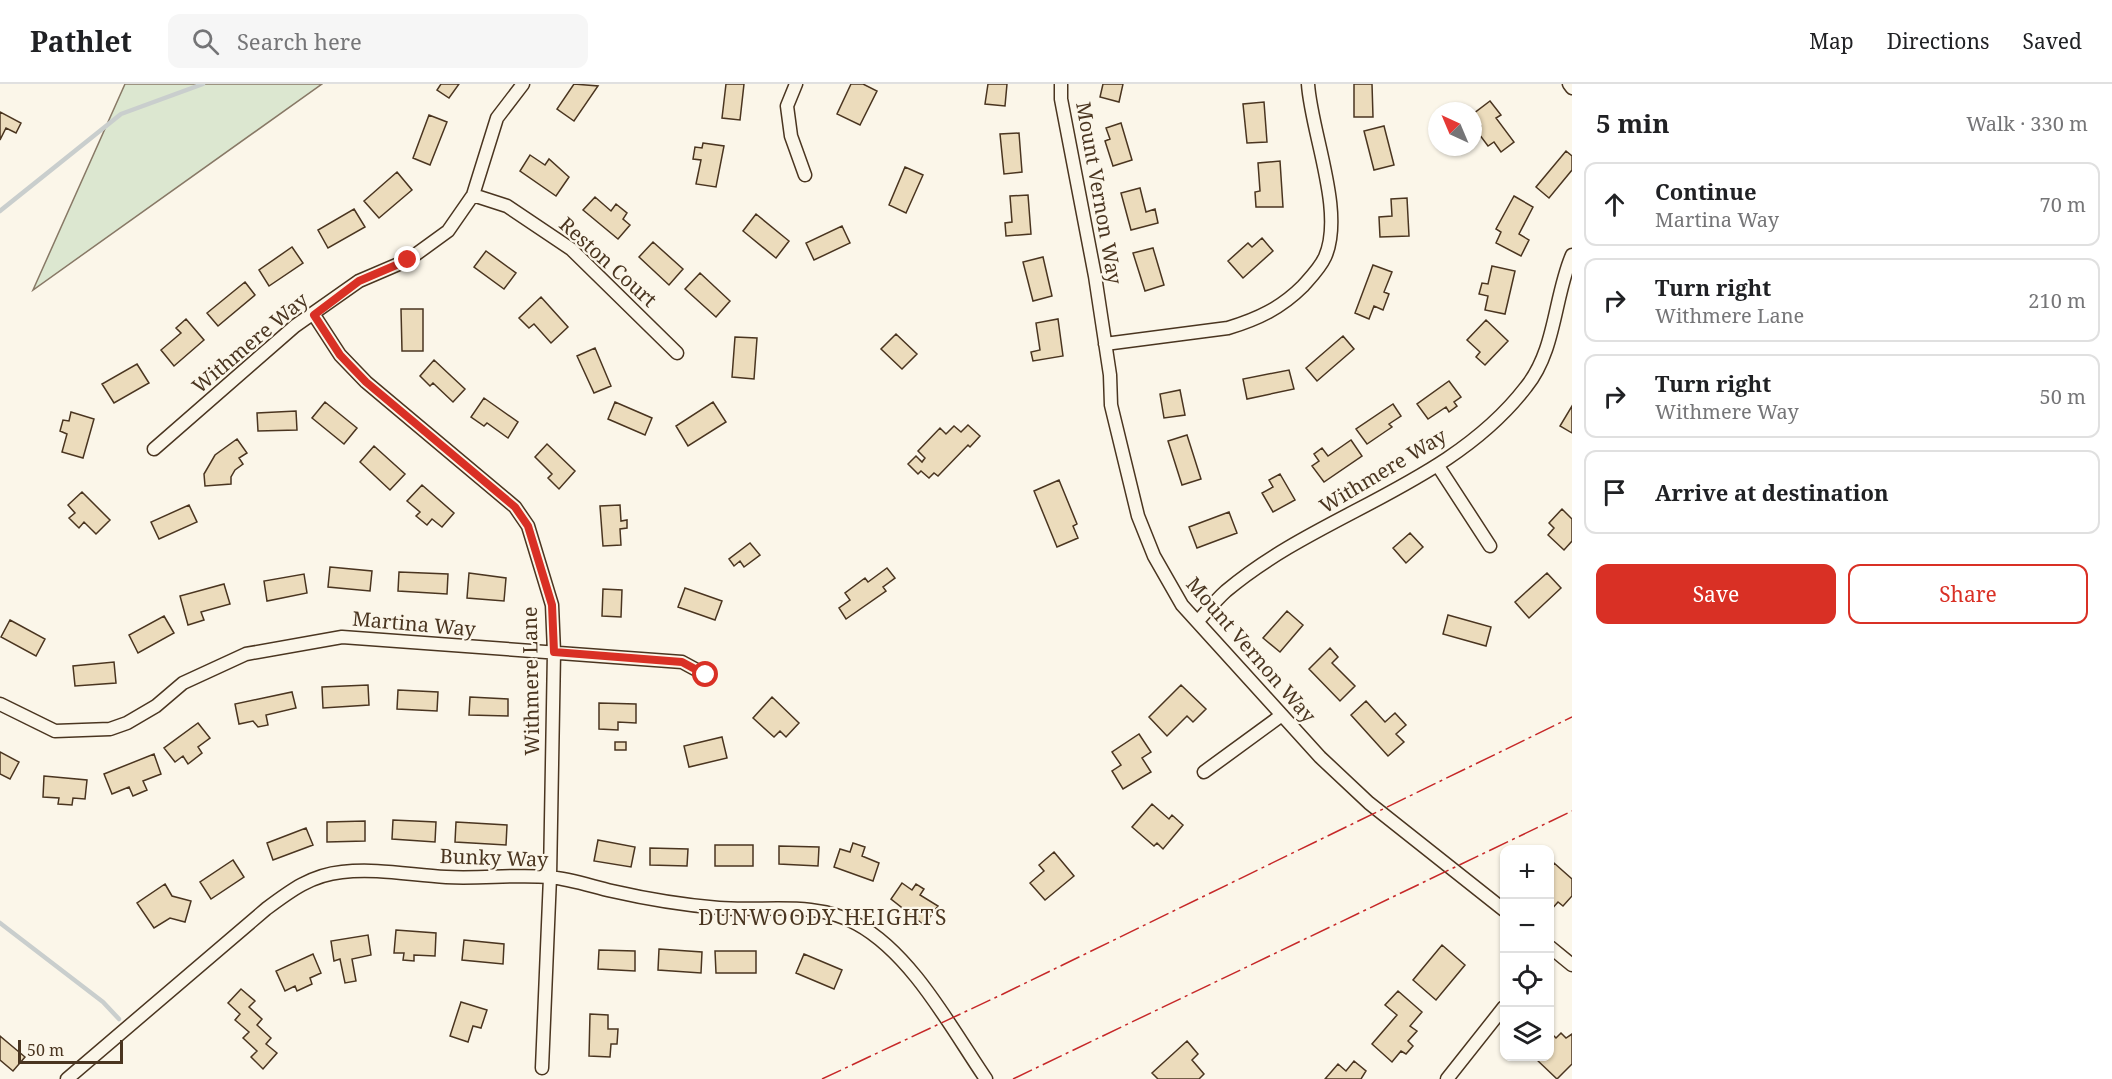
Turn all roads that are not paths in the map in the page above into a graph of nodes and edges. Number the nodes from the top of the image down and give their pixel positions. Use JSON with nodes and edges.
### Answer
{"nodes":[{"id":1,"x":523,"y":84,"type":"edge"},
{"id":2,"x":796,"y":84,"type":"edge"},
{"id":3,"x":1061,"y":84,"type":"edge"},
{"id":4,"x":1308,"y":84,"type":"edge"},
{"id":5,"x":1569,"y":84,"type":"edge"},
{"id":6,"x":1572,"y":88,"type":"edge"},
{"id":7,"x":804,"y":174,"type":"dead end"},
{"id":8,"x":473,"y":195,"type":"junction"},
{"id":9,"x":1572,"y":255,"type":"edge"},
{"id":10,"x":314,"y":315,"type":"junction"},
{"id":11,"x":1105,"y":344,"type":"junction"},
{"id":12,"x":677,"y":352,"type":"dead end"},
{"id":13,"x":154,"y":449,"type":"dead end"},
{"id":14,"x":1438,"y":466,"type":"junction"},
{"id":15,"x":1490,"y":546,"type":"dead end"},
{"id":16,"x":1198,"y":621,"type":"junction"},
{"id":17,"x":554,"y":652,"type":"junction"},
{"id":18,"x":706,"y":675,"type":"dead end"},
{"id":19,"x":0,"y":704,"type":"edge"},
{"id":20,"x":1282,"y":715,"type":"junction"},
{"id":21,"x":1204,"y":772,"type":"dead end"},
{"id":22,"x":550,"y":877,"type":"junction"},
{"id":23,"x":1500,"y":907,"type":"edge"},
{"id":24,"x":1554,"y":952,"type":"edge"},
{"id":25,"x":1572,"y":965,"type":"edge"},
{"id":26,"x":1500,"y":1012,"type":"edge"},
{"id":27,"x":542,"y":1068,"type":"dead end"},
{"id":28,"x":67,"y":1079,"type":"edge"},
{"id":29,"x":986,"y":1079,"type":"edge"},
{"id":30,"x":1447,"y":1079,"type":"edge"}],
"edges":[{"from":1,"to":8,"type":"street","name":"Withmere Way"},
{"from":2,"to":7,"type":"street"},
{"from":3,"to":11,"type":"street","name":"Mount Vernon Way"},
{"from":4,"to":11,"type":"street"},
{"from":5,"to":6,"type":"street"},
{"from":8,"to":10,"type":"street","name":"Withmere Way"},
{"from":8,"to":12,"type":"street","name":"Reston Court"},
{"from":9,"to":14,"type":"street","name":"Withmere Way"},
{"from":10,"to":13,"type":"street","name":"Withmere Way"},
{"from":10,"to":17,"type":"street","name":"Withmere Lane"},
{"from":11,"to":16,"type":"street","name":"Mount Vernon Way"},
{"from":14,"to":15,"type":"street"},
{"from":14,"to":16,"type":"street","name":"Withmere Way"},
{"from":16,"to":20,"type":"street","name":"Mount Vernon Way"},
{"from":17,"to":18,"type":"street","name":"Martina Way"},
{"from":17,"to":19,"type":"street","name":"Martina Way"},
{"from":17,"to":22,"type":"street","name":"Withmere Lane"},
{"from":20,"to":21,"type":"street"},
{"from":20,"to":23,"type":"street","name":"Mount Vernon Way"},
{"from":22,"to":27,"type":"street","name":"Withmere Lane"},
{"from":22,"to":28,"type":"street","name":"Bunky Way"},
{"from":22,"to":29,"type":"street","name":"Bunky Way"},
{"from":24,"to":25,"type":"street"},
{"from":26,"to":30,"type":"street"}]}
